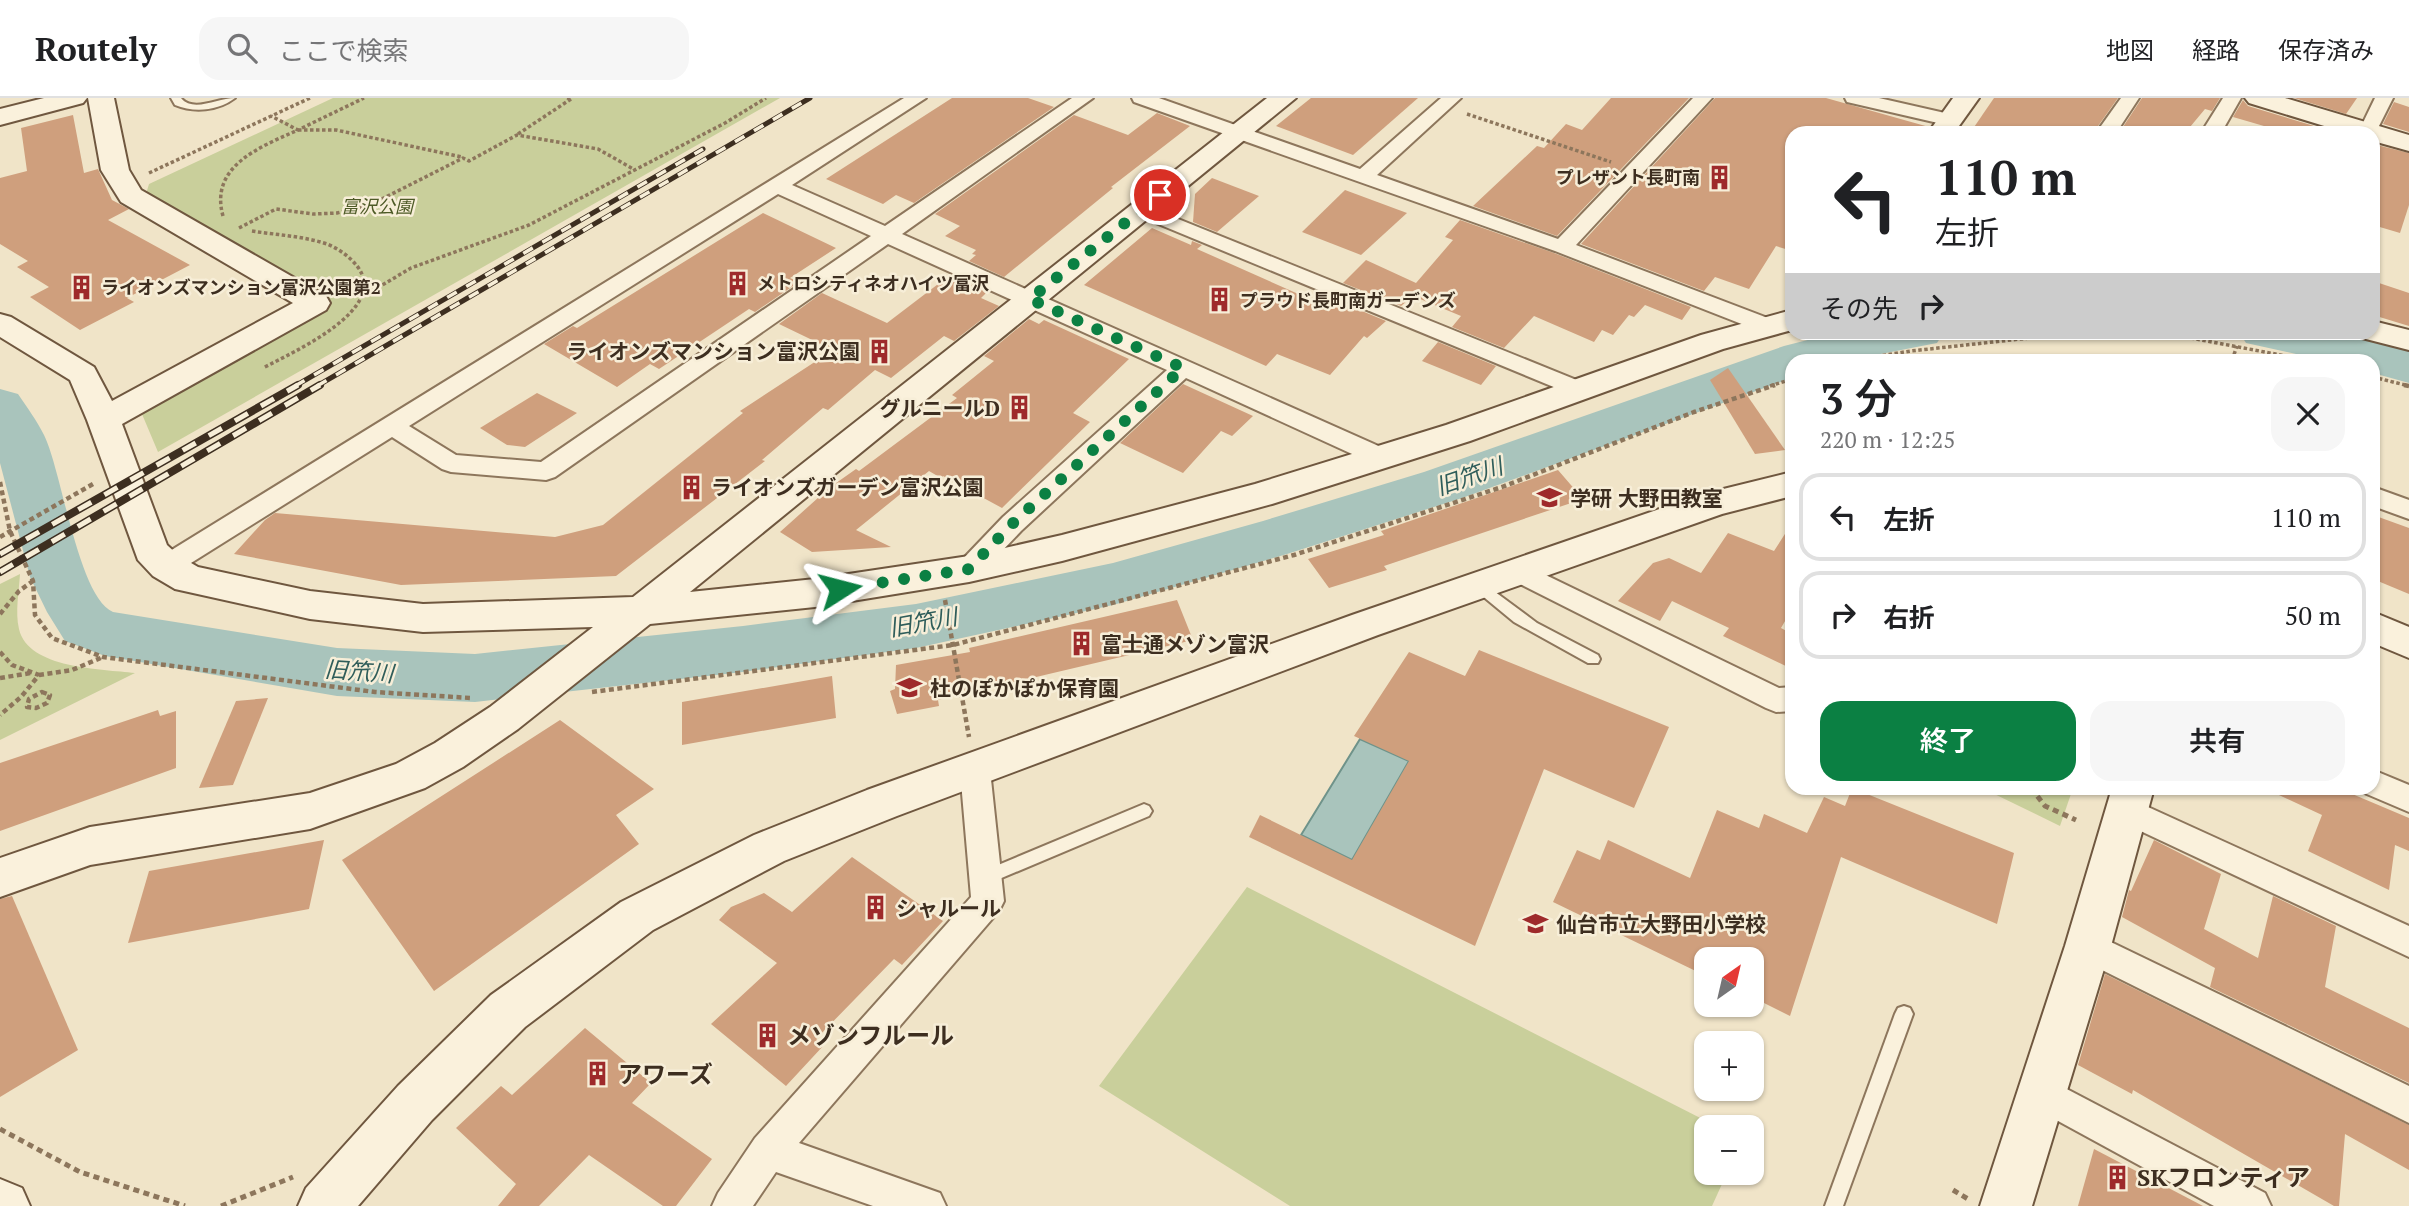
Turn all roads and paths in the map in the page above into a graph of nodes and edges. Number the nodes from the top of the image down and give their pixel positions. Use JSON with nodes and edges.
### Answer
{"nodes":[{"id":1,"x":74,"y":98,"type":"edge"},
{"id":2,"x":101,"y":98,"type":"edge"},
{"id":3,"x":176,"y":98,"type":"edge"},
{"id":4,"x":230,"y":98,"type":"edge"},
{"id":5,"x":310,"y":98,"type":"edge"},
{"id":6,"x":364,"y":98,"type":"edge"},
{"id":7,"x":567,"y":98,"type":"edge"},
{"id":8,"x":766,"y":98,"type":"edge"},
{"id":9,"x":917,"y":98,"type":"edge"},
{"id":10,"x":1084,"y":98,"type":"edge"},
{"id":11,"x":1141,"y":98,"type":"edge"},
{"id":12,"x":1283,"y":98,"type":"edge"},
{"id":13,"x":1419,"y":98,"type":"edge"},
{"id":14,"x":1703,"y":98,"type":"edge"},
{"id":15,"x":1854,"y":98,"type":"edge"},
{"id":16,"x":1966,"y":98,"type":"edge"},
{"id":17,"x":2130,"y":98,"type":"edge"},
{"id":18,"x":2232,"y":98,"type":"edge"},
{"id":19,"x":2258,"y":98,"type":"edge"},
{"id":20,"x":2384,"y":98,"type":"edge"},
{"id":21,"x":1447,"y":102,"type":"edge"},
{"id":22,"x":0,"y":117,"type":"edge"},
{"id":23,"x":1946,"y":126,"type":"edge"},
{"id":24,"x":2111,"y":126,"type":"edge"},
{"id":25,"x":2215,"y":126,"type":"edge"},
{"id":26,"x":2349,"y":126,"type":"edge"},
{"id":27,"x":2371,"y":126,"type":"edge"},
{"id":28,"x":1238,"y":133,"type":"junction"},
{"id":29,"x":517,"y":135,"type":"junction"},
{"id":30,"x":2380,"y":135,"type":"edge"},
{"id":31,"x":2409,"y":142,"type":"edge"},
{"id":32,"x":463,"y":158,"type":"junction"},
{"id":33,"x":635,"y":170,"type":"junction"},
{"id":34,"x":1635,"y":170,"type":"junction"},
{"id":35,"x":148,"y":173,"type":"dead end"},
{"id":36,"x":1363,"y":177,"type":"junction"},
{"id":37,"x":775,"y":185,"type":"junction"},
{"id":38,"x":1141,"y":210,"type":"junction"},
{"id":39,"x":245,"y":225,"type":"dead end"},
{"id":40,"x":887,"y":235,"type":"junction"},
{"id":41,"x":1562,"y":247,"type":"junction"},
{"id":42,"x":362,"y":298,"type":"dead end"},
{"id":43,"x":1030,"y":299,"type":"junction"},
{"id":44,"x":1778,"y":323,"type":"edge"},
{"id":45,"x":0,"y":324,"type":"edge"},
{"id":46,"x":2380,"y":333,"type":"edge"},
{"id":47,"x":2031,"y":340,"type":"edge"},
{"id":48,"x":2197,"y":340,"type":"edge"},
{"id":49,"x":2409,"y":340,"type":"edge"},
{"id":50,"x":2237,"y":346,"type":"junction"},
{"id":51,"x":1894,"y":354,"type":"edge"},
{"id":52,"x":2234,"y":354,"type":"edge"},
{"id":53,"x":2277,"y":354,"type":"edge"},
{"id":54,"x":1183,"y":368,"type":"junction"},
{"id":55,"x":2380,"y":379,"type":"edge"},
{"id":56,"x":1785,"y":381,"type":"edge"},
{"id":57,"x":2409,"y":386,"type":"edge"},
{"id":58,"x":1581,"y":390,"type":"junction"},
{"id":59,"x":104,"y":420,"type":"junction"},
{"id":60,"x":392,"y":426,"type":"junction"},
{"id":61,"x":1383,"y":457,"type":"junction"},
{"id":62,"x":0,"y":482,"type":"edge"},
{"id":63,"x":1785,"y":486,"type":"edge"},
{"id":64,"x":85,"y":488,"type":"dead end"},
{"id":65,"x":2380,"y":499,"type":"edge"},
{"id":66,"x":2409,"y":510,"type":"edge"},
{"id":67,"x":10,"y":531,"type":"junction"},
{"id":68,"x":0,"y":537,"type":"edge"},
{"id":69,"x":166,"y":566,"type":"junction"},
{"id":70,"x":969,"y":569,"type":"junction"},
{"id":71,"x":1519,"y":572,"type":"junction"},
{"id":72,"x":33,"y":581,"type":"junction"},
{"id":73,"x":1479,"y":586,"type":"junction"},
{"id":74,"x":945,"y":604,"type":"dead end"},
{"id":75,"x":641,"y":611,"type":"junction"},
{"id":76,"x":0,"y":614,"type":"edge"},
{"id":77,"x":2380,"y":631,"type":"edge"},
{"id":78,"x":2409,"y":643,"type":"edge"},
{"id":79,"x":953,"y":645,"type":"junction"},
{"id":80,"x":0,"y":652,"type":"edge"},
{"id":81,"x":103,"y":657,"type":"junction"},
{"id":82,"x":1593,"y":659,"type":"dead end"},
{"id":83,"x":32,"y":673,"type":"junction"},
{"id":84,"x":39,"y":675,"type":"junction"},
{"id":85,"x":0,"y":678,"type":"edge"},
{"id":86,"x":590,"y":692,"type":"dead end"},
{"id":87,"x":21,"y":697,"type":"junction"},
{"id":88,"x":472,"y":698,"type":"dead end"},
{"id":89,"x":29,"y":699,"type":"junction"},
{"id":90,"x":1785,"y":699,"type":"edge"},
{"id":91,"x":0,"y":715,"type":"edge"},
{"id":92,"x":973,"y":759,"type":"junction"},
{"id":93,"x":2380,"y":786,"type":"edge"},
{"id":94,"x":2036,"y":795,"type":"edge"},
{"id":95,"x":2129,"y":799,"type":"edge"},
{"id":96,"x":2409,"y":799,"type":"edge"},
{"id":97,"x":1144,"y":810,"type":"dead end"},
{"id":98,"x":2076,"y":820,"type":"dead end"},
{"id":99,"x":0,"y":878,"type":"edge"},
{"id":100,"x":985,"y":878,"type":"junction"},
{"id":101,"x":2409,"y":942,"type":"edge"},
{"id":102,"x":2088,"y":946,"type":"junction"},
{"id":103,"x":1905,"y":1014,"type":"dead end"},
{"id":104,"x":2040,"y":1092,"type":"junction"},
{"id":105,"x":2409,"y":1105,"type":"edge"},
{"id":106,"x":0,"y":1129,"type":"edge"},
{"id":107,"x":768,"y":1151,"type":"junction"},
{"id":108,"x":185,"y":1206,"type":"edge"},
{"id":109,"x":324,"y":1206,"type":"edge"},
{"id":110,"x":731,"y":1206,"type":"edge"},
{"id":111,"x":927,"y":1206,"type":"edge"},
{"id":112,"x":1834,"y":1206,"type":"edge"},
{"id":113,"x":2006,"y":1206,"type":"edge"},
{"id":114,"x":2252,"y":1206,"type":"edge"}],
"edges":[{"from":1,"to":22,"type":"street"},
{"from":2,"to":59,"type":"street"},
{"from":3,"to":4,"type":"lane"},
{"from":5,"to":35,"type":"path"},
{"from":6,"to":32,"type":"path"},
{"from":7,"to":29,"type":"path"},
{"from":8,"to":33,"type":"path"},
{"from":9,"to":37,"type":"street"},
{"from":10,"to":40,"type":"street"},
{"from":11,"to":28,"type":"street"},
{"from":12,"to":28,"type":"street"},
{"from":13,"to":21,"type":"street"},
{"from":14,"to":34,"type":"street"},
{"from":15,"to":23,"type":"street"},
{"from":16,"to":23,"type":"street"},
{"from":17,"to":24,"type":"street"},
{"from":18,"to":25,"type":"street"},
{"from":19,"to":26,"type":"street"},
{"from":20,"to":27,"type":"street"},
{"from":21,"to":34,"type":"path"},
{"from":21,"to":36,"type":"street"},
{"from":28,"to":36,"type":"street"},
{"from":28,"to":38,"type":"street"},
{"from":29,"to":32,"type":"path"},
{"from":29,"to":33,"type":"path"},
{"from":30,"to":31,"type":"street"},
{"from":32,"to":39,"type":"path"},
{"from":33,"to":42,"type":"path"},
{"from":34,"to":41,"type":"street"},
{"from":36,"to":41,"type":"street"},
{"from":37,"to":40,"type":"street"},
{"from":37,"to":60,"type":"street"},
{"from":38,"to":43,"type":"street"},
{"from":38,"to":58,"type":"street"},
{"from":40,"to":43,"type":"street"},
{"from":40,"to":60,"type":"street"},
{"from":41,"to":44,"type":"street"},
{"from":43,"to":54,"type":"street"},
{"from":43,"to":75,"type":"street"},
{"from":44,"to":58,"type":"street"},
{"from":45,"to":59,"type":"street"},
{"from":46,"to":49,"type":"street"},
{"from":47,"to":51,"type":"path"},
{"from":48,"to":50,"type":"path"},
{"from":50,"to":52,"type":"path"},
{"from":50,"to":53,"type":"path"},
{"from":54,"to":61,"type":"street"},
{"from":54,"to":70,"type":"street"},
{"from":55,"to":57,"type":"path"},
{"from":56,"to":79,"type":"path"},
{"from":58,"to":61,"type":"street"},
{"from":59,"to":69,"type":"street"},
{"from":60,"to":69,"type":"street"},
{"from":61,"to":70,"type":"street"},
{"from":62,"to":67,"type":"path"},
{"from":63,"to":71,"type":"street"},
{"from":64,"to":67,"type":"path"},
{"from":65,"to":66,"type":"street"},
{"from":67,"to":68,"type":"path"},
{"from":67,"to":72,"type":"path"},
{"from":69,"to":75,"type":"street"},
{"from":70,"to":75,"type":"street"},
{"from":71,"to":73,"type":"street"},
{"from":71,"to":90,"type":"street"},
{"from":72,"to":76,"type":"path"},
{"from":72,"to":81,"type":"path"},
{"from":73,"to":82,"type":"lane"},
{"from":73,"to":92,"type":"street"},
{"from":74,"to":79,"type":"path"},
{"from":75,"to":99,"type":"street"},
{"from":77,"to":78,"type":"street"},
{"from":79,"to":86,"type":"path"},
{"from":79,"to":92,"type":"path"},
{"from":80,"to":83,"type":"path"},
{"from":81,"to":84,"type":"path"},
{"from":81,"to":88,"type":"path"},
{"from":83,"to":84,"type":"path"},
{"from":83,"to":85,"type":"path"},
{"from":84,"to":87,"type":"path"},
{"from":87,"to":89,"type":"path"},
{"from":87,"to":91,"type":"path"},
{"from":89,"to":89,"type":"path"},
{"from":92,"to":100,"type":"street"},
{"from":92,"to":109,"type":"street"},
{"from":93,"to":96,"type":"street"},
{"from":94,"to":98,"type":"path"},
{"from":95,"to":101,"type":"street"},
{"from":95,"to":102,"type":"street"},
{"from":97,"to":100,"type":"lane"},
{"from":100,"to":107,"type":"street"},
{"from":102,"to":104,"type":"street"},
{"from":102,"to":105,"type":"street"},
{"from":103,"to":112,"type":"lane"},
{"from":104,"to":113,"type":"street"},
{"from":104,"to":114,"type":"street"},
{"from":106,"to":108,"type":"path"},
{"from":107,"to":110,"type":"street"},
{"from":107,"to":111,"type":"street"}]}
